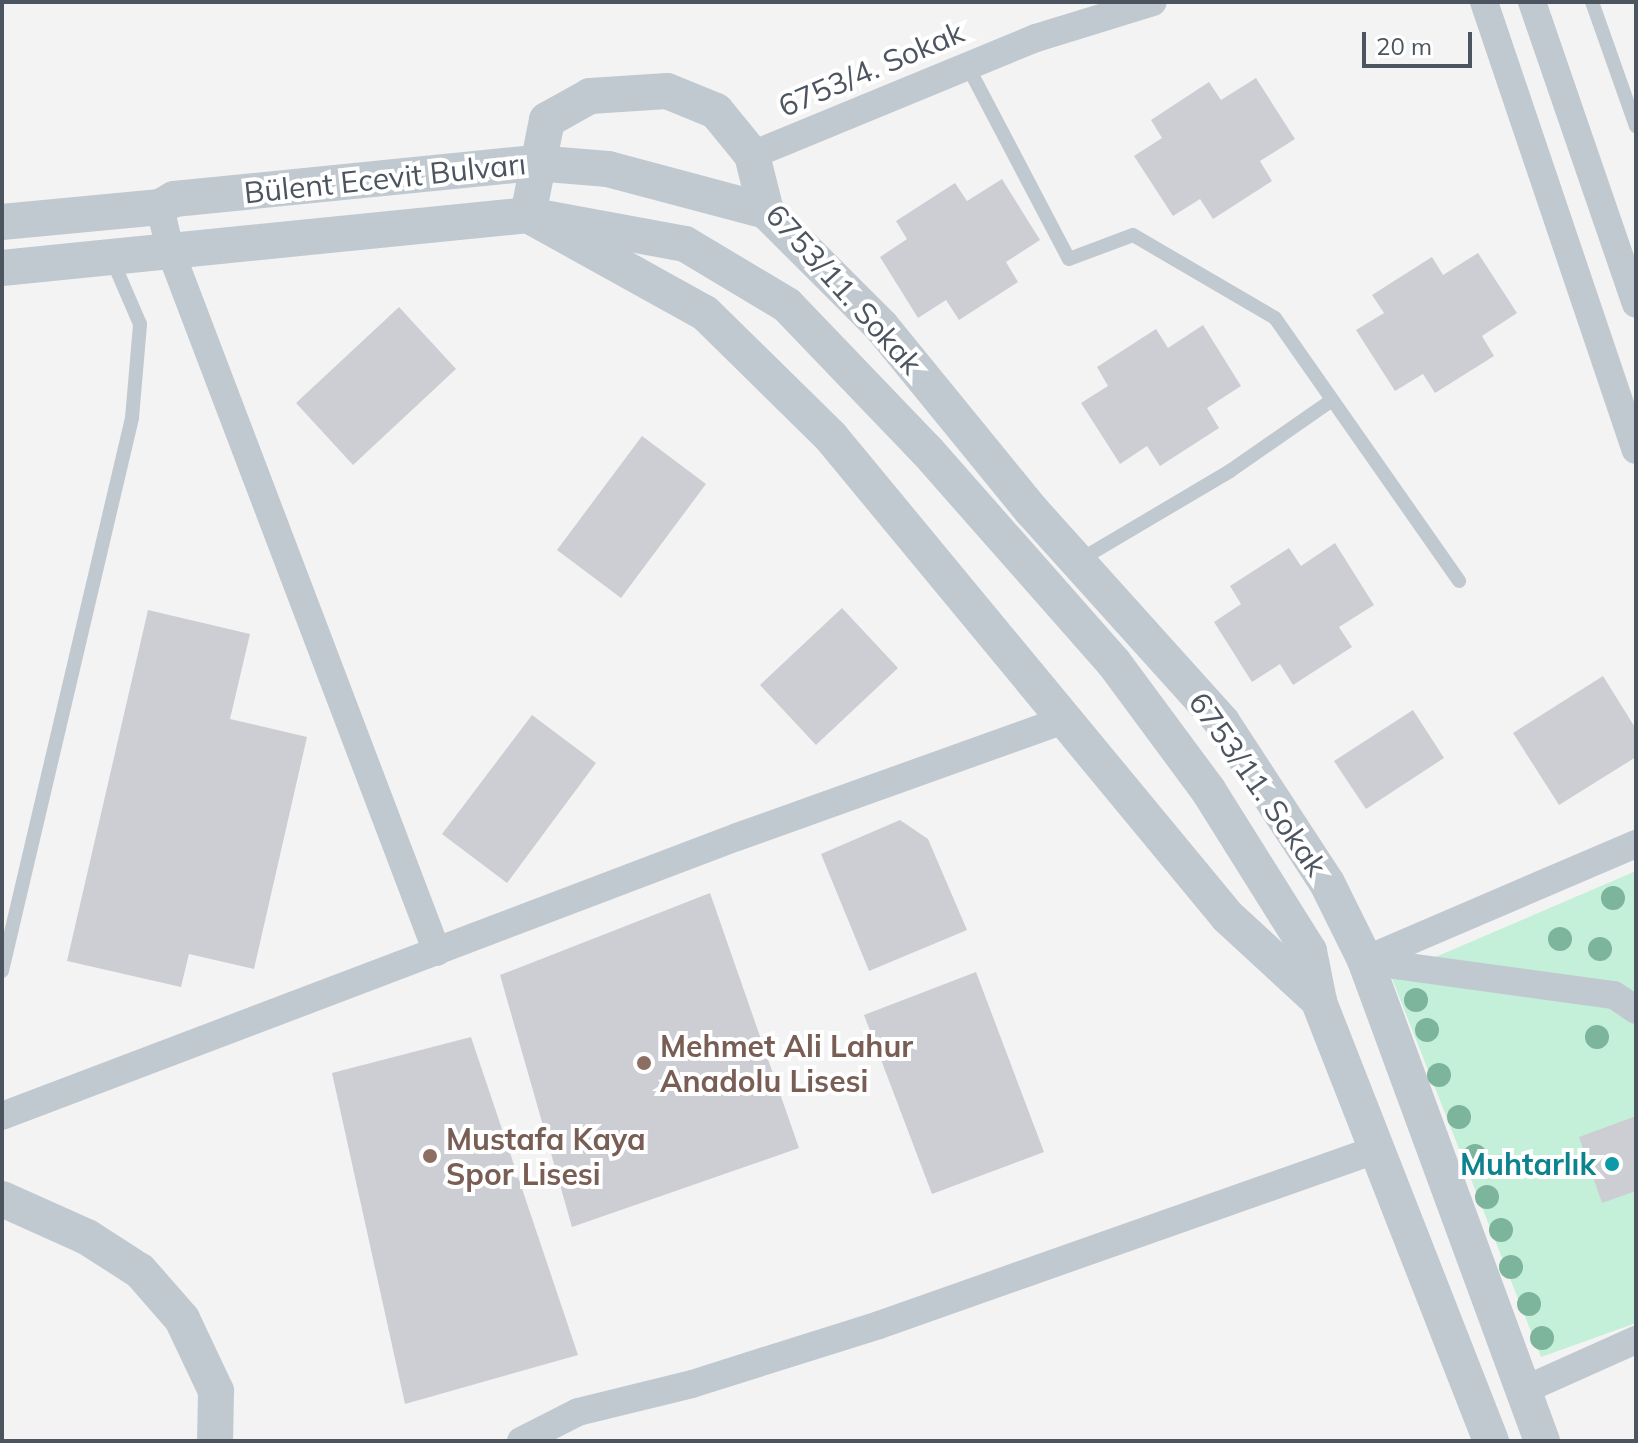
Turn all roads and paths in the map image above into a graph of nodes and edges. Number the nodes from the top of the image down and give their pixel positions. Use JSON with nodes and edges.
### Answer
{"nodes":[{"id":1,"x":1153,"y":2,"type":"edge"},
{"id":2,"x":1484,"y":2,"type":"edge"},
{"id":3,"x":1532,"y":2,"type":"edge"},
{"id":4,"x":1592,"y":2,"type":"edge"},
{"id":5,"x":967,"y":65,"type":"junction"},
{"id":6,"x":1636,"y":126,"type":"edge"},
{"id":7,"x":752,"y":155,"type":"junction"},
{"id":8,"x":535,"y":163,"type":"junction"},
{"id":9,"x":160,"y":207,"type":"junction"},
{"id":10,"x":766,"y":211,"type":"junction"},
{"id":11,"x":528,"y":215,"type":"junction"},
{"id":12,"x":2,"y":222,"type":"edge"},
{"id":13,"x":170,"y":250,"type":"junction"},
{"id":14,"x":111,"y":256,"type":"junction"},
{"id":15,"x":2,"y":268,"type":"edge"},
{"id":16,"x":1636,"y":304,"type":"edge"},
{"id":17,"x":1332,"y":400,"type":"junction"},
{"id":18,"x":1636,"y":450,"type":"edge"},
{"id":19,"x":1077,"y":561,"type":"junction"},
{"id":20,"x":1459,"y":581,"type":"dead end"},
{"id":21,"x":1067,"y":719,"type":"junction"},
{"id":22,"x":1636,"y":844,"type":"edge"},
{"id":23,"x":437,"y":952,"type":"junction"},
{"id":24,"x":1365,"y":960,"type":"junction"},
{"id":25,"x":2,"y":971,"type":"edge"},
{"id":26,"x":1319,"y":1001,"type":"junction"},
{"id":27,"x":1636,"y":1010,"type":"edge"},
{"id":28,"x":2,"y":1116,"type":"edge"},
{"id":29,"x":1378,"y":1149,"type":"junction"},
{"id":30,"x":2,"y":1199,"type":"edge"},
{"id":31,"x":1636,"y":1340,"type":"edge"},
{"id":32,"x":1524,"y":1390,"type":"junction"},
{"id":33,"x":215,"y":1441,"type":"edge"},
{"id":34,"x":521,"y":1441,"type":"edge"},
{"id":35,"x":1491,"y":1441,"type":"edge"},
{"id":36,"x":1542,"y":1441,"type":"edge"}],
"edges":[{"from":1,"to":5,"type":"street","name":"6753/4. Sokak"},
{"from":2,"to":18,"type":"street"},
{"from":3,"to":16,"type":"street"},
{"from":4,"to":6,"type":"lane"},
{"from":5,"to":7,"type":"street","name":"6753/4. Sokak"},
{"from":5,"to":17,"type":"lane"},
{"from":7,"to":8,"type":"street","name":"6753/11. Sokak"},
{"from":7,"to":10,"type":"street","name":"6753/11. Sokak"},
{"from":8,"to":9,"type":"street","name":"Bülent Ecevit Bulvarı"},
{"from":8,"to":10,"type":"street","name":"Bülent Ecevit Bulvarı"},
{"from":8,"to":11,"type":"street","name":"6753/11. Sokak"},
{"from":9,"to":12,"type":"street","name":"Bülent Ecevit Bulvarı"},
{"from":9,"to":13,"type":"street"},
{"from":10,"to":19,"type":"street","name":"6753/11. Sokak"},
{"from":11,"to":13,"type":"street","name":"Bülent Ecevit Bulvarı"},
{"from":11,"to":21,"type":"street"},
{"from":11,"to":26,"type":"street","name":"6753/11. Sokak"},
{"from":13,"to":14,"type":"street","name":"Bülent Ecevit Bulvarı"},
{"from":13,"to":23,"type":"street"},
{"from":14,"to":15,"type":"street","name":"Bülent Ecevit Bulvarı"},
{"from":14,"to":25,"type":"lane"},
{"from":17,"to":19,"type":"lane"},
{"from":17,"to":20,"type":"lane"},
{"from":19,"to":24,"type":"street","name":"6753/11. Sokak"},
{"from":21,"to":23,"type":"street"},
{"from":21,"to":26,"type":"street"},
{"from":22,"to":24,"type":"street"},
{"from":23,"to":28,"type":"street"},
{"from":24,"to":27,"type":"street"},
{"from":24,"to":32,"type":"street","name":"6753/11. Sokak"},
{"from":26,"to":29,"type":"street","name":"6753/11. Sokak"},
{"from":29,"to":34,"type":"street"},
{"from":29,"to":35,"type":"street","name":"6753/11. Sokak"},
{"from":30,"to":33,"type":"street"},
{"from":31,"to":32,"type":"street"},
{"from":32,"to":36,"type":"street","name":"6753/11. Sokak"}]}
